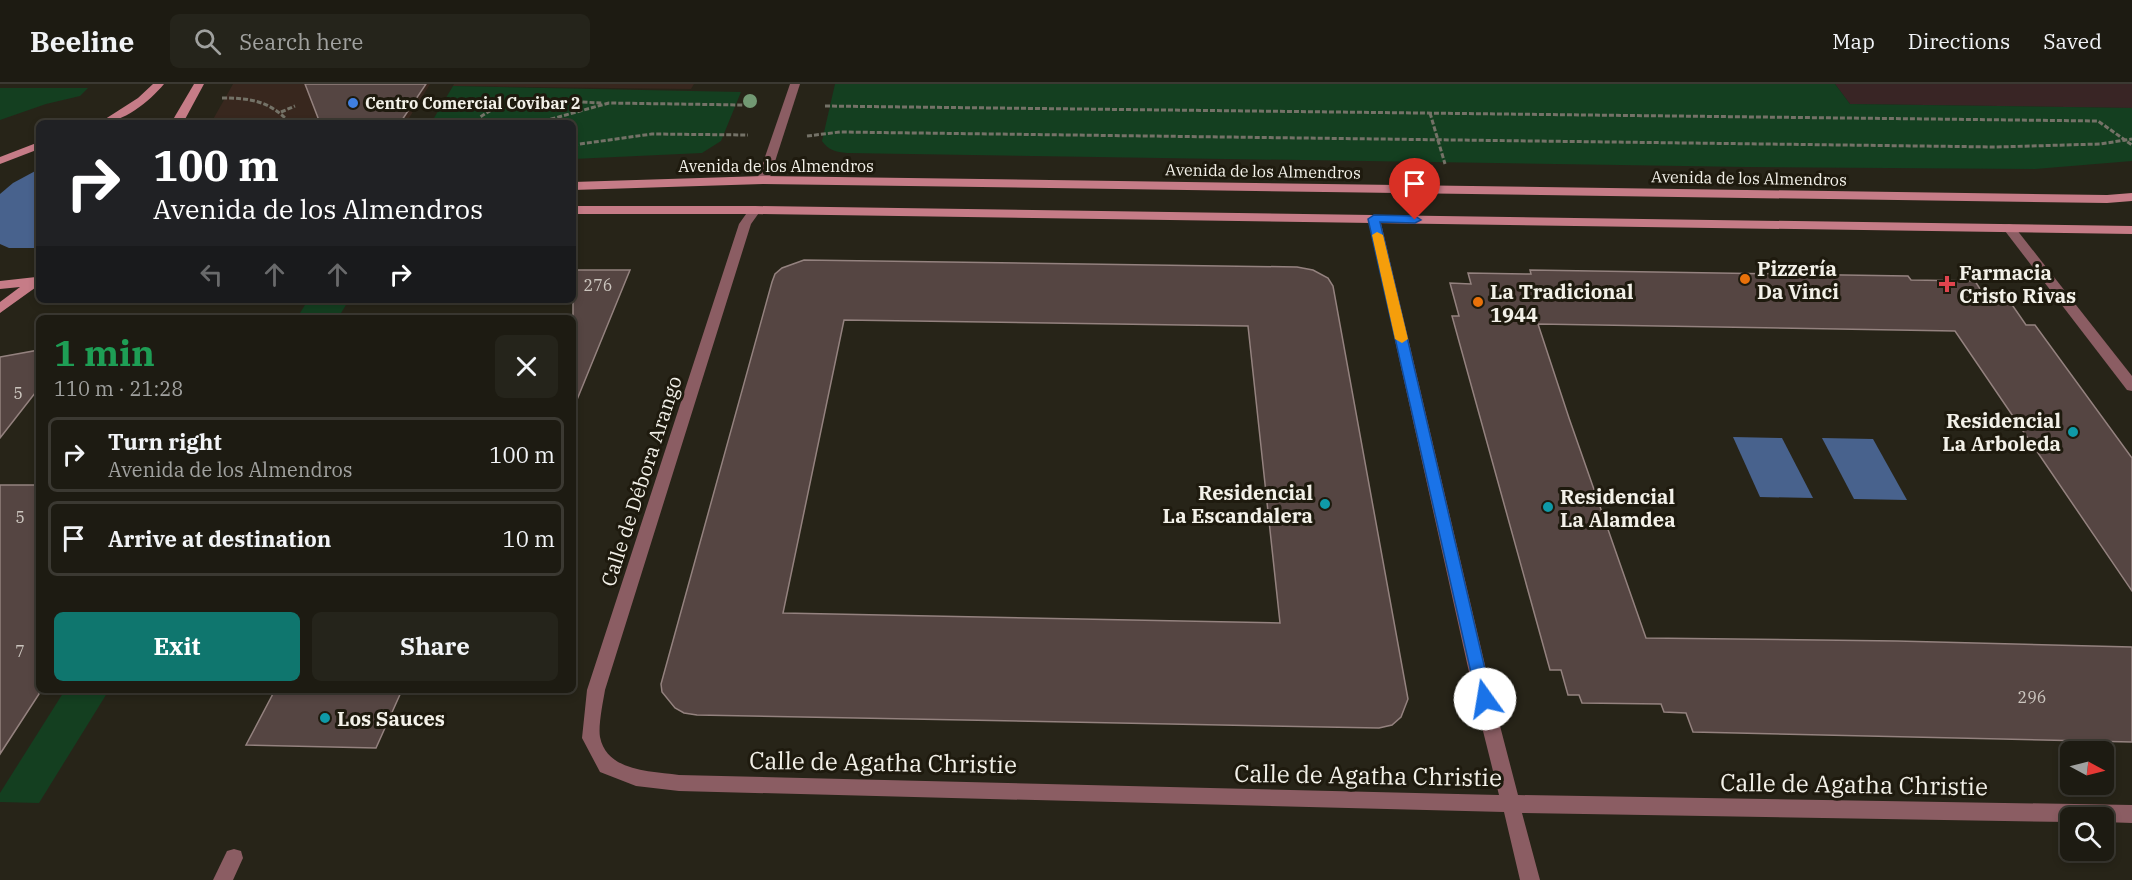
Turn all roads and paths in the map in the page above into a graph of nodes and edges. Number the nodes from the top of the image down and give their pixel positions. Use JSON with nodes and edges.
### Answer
{"nodes":[{"id":1,"x":159,"y":84,"type":"edge"},
{"id":2,"x":200,"y":84,"type":"edge"},
{"id":3,"x":795,"y":84,"type":"edge"},
{"id":4,"x":212,"y":98,"type":"dead end"},
{"id":5,"x":609,"y":103,"type":"junction"},
{"id":6,"x":742,"y":105,"type":"dead end"},
{"id":7,"x":295,"y":106,"type":"dead end"},
{"id":8,"x":825,"y":106,"type":"dead end"},
{"id":9,"x":281,"y":112,"type":"junction"},
{"id":10,"x":1430,"y":113,"type":"junction"},
{"id":11,"x":110,"y":120,"type":"edge"},
{"id":12,"x":179,"y":120,"type":"edge"},
{"id":13,"x":288,"y":120,"type":"edge"},
{"id":14,"x":478,"y":120,"type":"edge"},
{"id":15,"x":548,"y":120,"type":"edge"},
{"id":16,"x":776,"y":136,"type":"junction"},
{"id":17,"x":1438,"y":139,"type":"junction"},
{"id":18,"x":2126,"y":140,"type":"junction"},
{"id":19,"x":2132,"y":140,"type":"edge"},
{"id":20,"x":576,"y":145,"type":"edge"},
{"id":21,"x":2132,"y":145,"type":"edge"},
{"id":22,"x":36,"y":146,"type":"edge"},
{"id":23,"x":0,"y":161,"type":"edge"},
{"id":24,"x":1446,"y":166,"type":"dead end"},
{"id":25,"x":763,"y":180,"type":"junction"},
{"id":26,"x":576,"y":186,"type":"edge"},
{"id":27,"x":2132,"y":197,"type":"edge"},
{"id":28,"x":576,"y":210,"type":"edge"},
{"id":29,"x":755,"y":210,"type":"junction"},
{"id":30,"x":1374,"y":219,"type":"junction"},
{"id":31,"x":2009,"y":228,"type":"junction"},
{"id":32,"x":2132,"y":230,"type":"edge"},
{"id":33,"x":36,"y":281,"type":"edge"},
{"id":34,"x":36,"y":282,"type":"edge"},
{"id":35,"x":0,"y":285,"type":"edge"},
{"id":36,"x":0,"y":309,"type":"edge"},
{"id":37,"x":2132,"y":386,"type":"edge"},
{"id":38,"x":606,"y":766,"type":"joint"},
{"id":39,"x":1512,"y":804,"type":"junction"},
{"id":40,"x":2132,"y":814,"type":"edge"},
{"id":41,"x":234,"y":858,"type":"dead end"},
{"id":42,"x":223,"y":880,"type":"edge"},
{"id":43,"x":1530,"y":880,"type":"edge"}],
"edges":[{"from":1,"to":11,"type":"street"},
{"from":2,"to":12,"type":"street"},
{"from":3,"to":16,"type":"street"},
{"from":4,"to":9,"type":"path"},
{"from":5,"to":6,"type":"path"},
{"from":5,"to":14,"type":"path"},
{"from":5,"to":15,"type":"path"},
{"from":7,"to":9,"type":"path"},
{"from":8,"to":10,"type":"path"},
{"from":9,"to":13,"type":"path"},
{"from":10,"to":17,"type":"path"},
{"from":10,"to":18,"type":"path"},
{"from":16,"to":17,"type":"path"},
{"from":16,"to":20,"type":"path"},
{"from":16,"to":25,"type":"street"},
{"from":17,"to":18,"type":"path"},
{"from":17,"to":24,"type":"path"},
{"from":18,"to":19,"type":"path"},
{"from":18,"to":21,"type":"path"},
{"from":22,"to":23,"type":"street"},
{"from":25,"to":26,"type":"street","name":"Avenida de los Almendros"},
{"from":25,"to":27,"type":"street","name":"Avenida de los Almendros"},
{"from":28,"to":29,"type":"street"},
{"from":29,"to":30,"type":"street"},
{"from":29,"to":38,"type":"street","name":"Calle de Débora Arango"},
{"from":30,"to":31,"type":"street"},
{"from":30,"to":39,"type":"street"},
{"from":31,"to":32,"type":"street"},
{"from":31,"to":37,"type":"street"},
{"from":33,"to":35,"type":"street"},
{"from":34,"to":36,"type":"street"},
{"from":38,"to":39,"type":"street","name":"Calle de Agatha Christie"},
{"from":39,"to":40,"type":"street","name":"Calle de Agatha Christie"},
{"from":39,"to":43,"type":"street"},
{"from":41,"to":42,"type":"street"}]}
